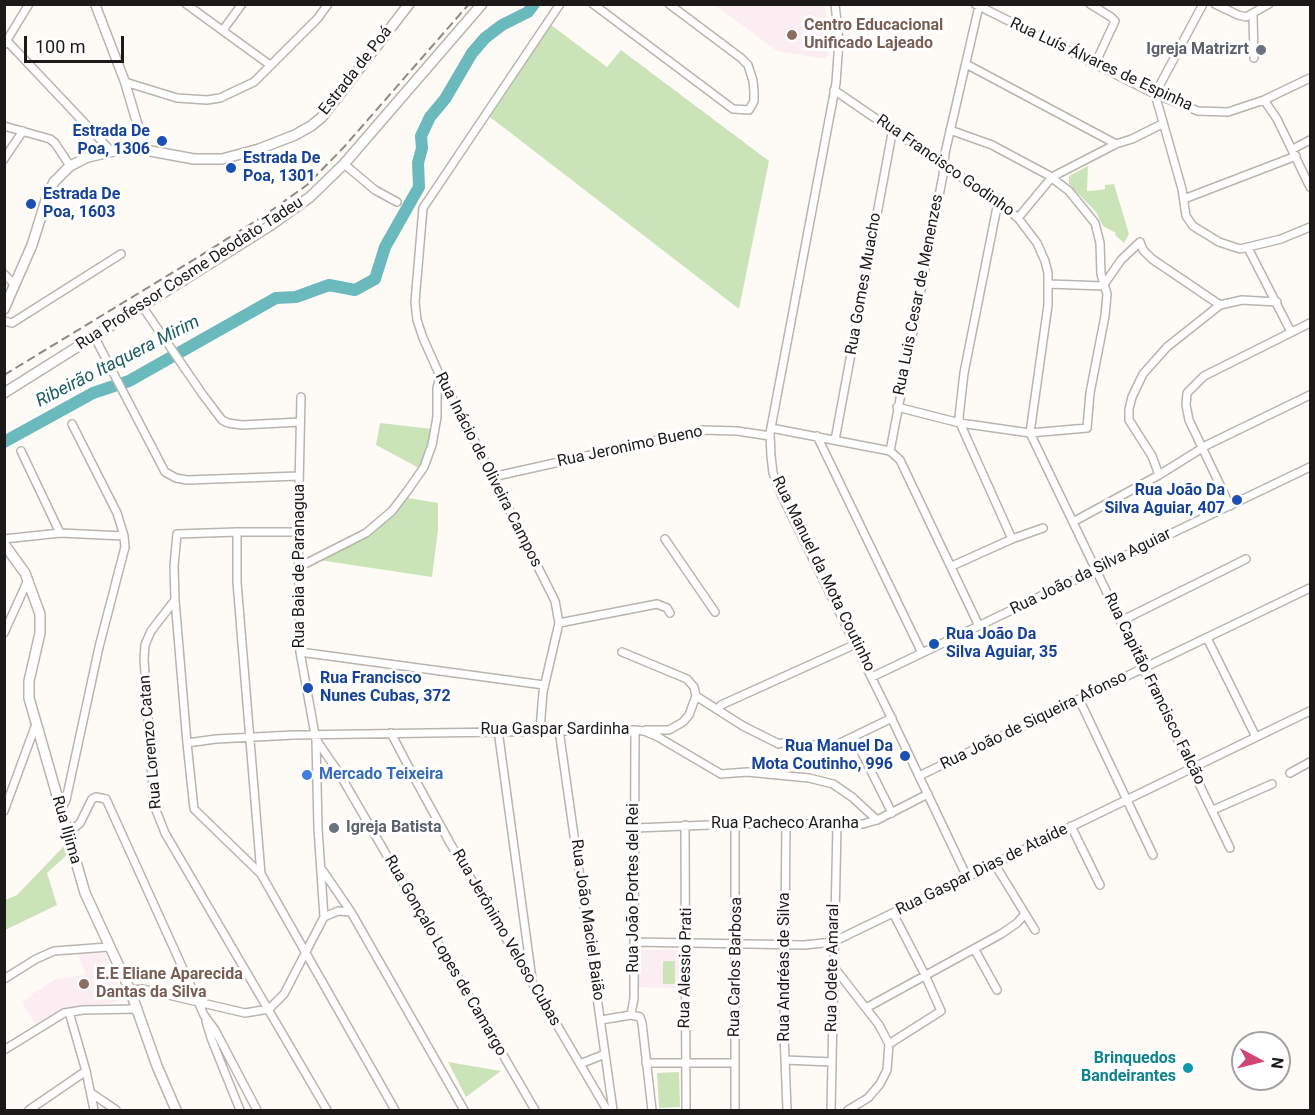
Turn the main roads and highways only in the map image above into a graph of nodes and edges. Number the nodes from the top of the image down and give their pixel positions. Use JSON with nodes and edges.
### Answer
{"nodes":[{"id":1,"x":482,"y":4,"type":"edge"},
{"id":2,"x":405,"y":6,"type":"edge"},
{"id":3,"x":4,"y":309,"type":"edge"},
{"id":4,"x":4,"y":393,"type":"edge"},
{"id":5,"x":5,"y":546,"type":"edge"},
{"id":6,"x":176,"y":1110,"type":"edge"}],
"edges":[{"from":1,"to":4,"type":"main road","name":"Rua Professor Cosme Deodato Tadeu"},
{"from":2,"to":3,"type":"main road","name":"Estrada de Poá"},
{"from":5,"to":6,"type":"main road","name":"Rua Iljima"}]}
